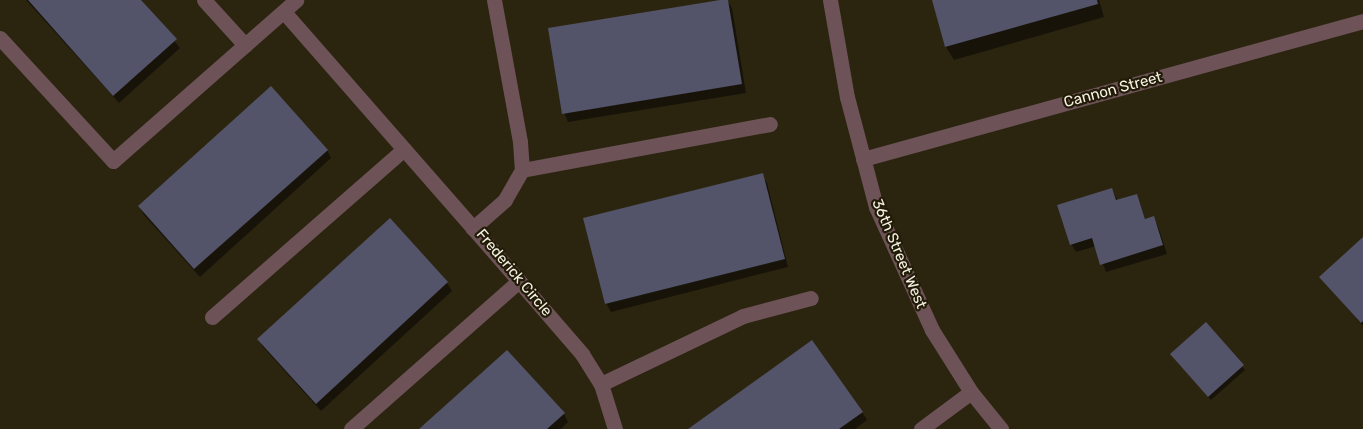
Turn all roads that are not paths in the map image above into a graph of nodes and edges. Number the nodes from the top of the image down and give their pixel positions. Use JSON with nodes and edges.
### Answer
{"nodes":[{"id":1,"x":204,"y":0,"type":"edge"},
{"id":2,"x":296,"y":0,"type":"edge"},
{"id":3,"x":494,"y":0,"type":"edge"},
{"id":4,"x":830,"y":0,"type":"edge"},
{"id":5,"x":284,"y":12,"type":"junction"},
{"id":6,"x":1363,"y":21,"type":"edge"},
{"id":7,"x":0,"y":38,"type":"edge"},
{"id":8,"x":245,"y":45,"type":"junction"},
{"id":9,"x":770,"y":124,"type":"dead end"},
{"id":10,"x":404,"y":149,"type":"junction"},
{"id":11,"x":864,"y":159,"type":"junction"},
{"id":12,"x":522,"y":170,"type":"junction"},
{"id":13,"x":473,"y":228,"type":"junction"},
{"id":14,"x":519,"y":281,"type":"junction"},
{"id":15,"x":811,"y":298,"type":"dead end"},
{"id":16,"x":212,"y":317,"type":"dead end"},
{"id":17,"x":601,"y":384,"type":"junction"},
{"id":18,"x":971,"y":392,"type":"junction"},
{"id":19,"x":351,"y":429,"type":"edge"},
{"id":20,"x":615,"y":429,"type":"edge"},
{"id":21,"x":921,"y":429,"type":"edge"},
{"id":22,"x":1001,"y":429,"type":"edge"}],
"edges":[{"from":1,"to":8,"type":"street"},
{"from":2,"to":5,"type":"street"},
{"from":3,"to":12,"type":"street"},
{"from":4,"to":11,"type":"street","name":"36th Street West"},
{"from":5,"to":8,"type":"street"},
{"from":5,"to":10,"type":"street"},
{"from":6,"to":11,"type":"street","name":"Cannon Street"},
{"from":7,"to":8,"type":"street"},
{"from":9,"to":12,"type":"street"},
{"from":10,"to":13,"type":"street"},
{"from":10,"to":16,"type":"street"},
{"from":11,"to":18,"type":"street","name":"36th Street West"},
{"from":12,"to":13,"type":"street","name":"Frederick Circle"},
{"from":13,"to":14,"type":"street","name":"Frederick Circle"},
{"from":14,"to":17,"type":"street","name":"Frederick Circle"},
{"from":14,"to":19,"type":"street"},
{"from":15,"to":17,"type":"street"},
{"from":17,"to":20,"type":"street","name":"Frederick Circle"},
{"from":18,"to":21,"type":"street"},
{"from":18,"to":22,"type":"street","name":"36th Street West"}]}
